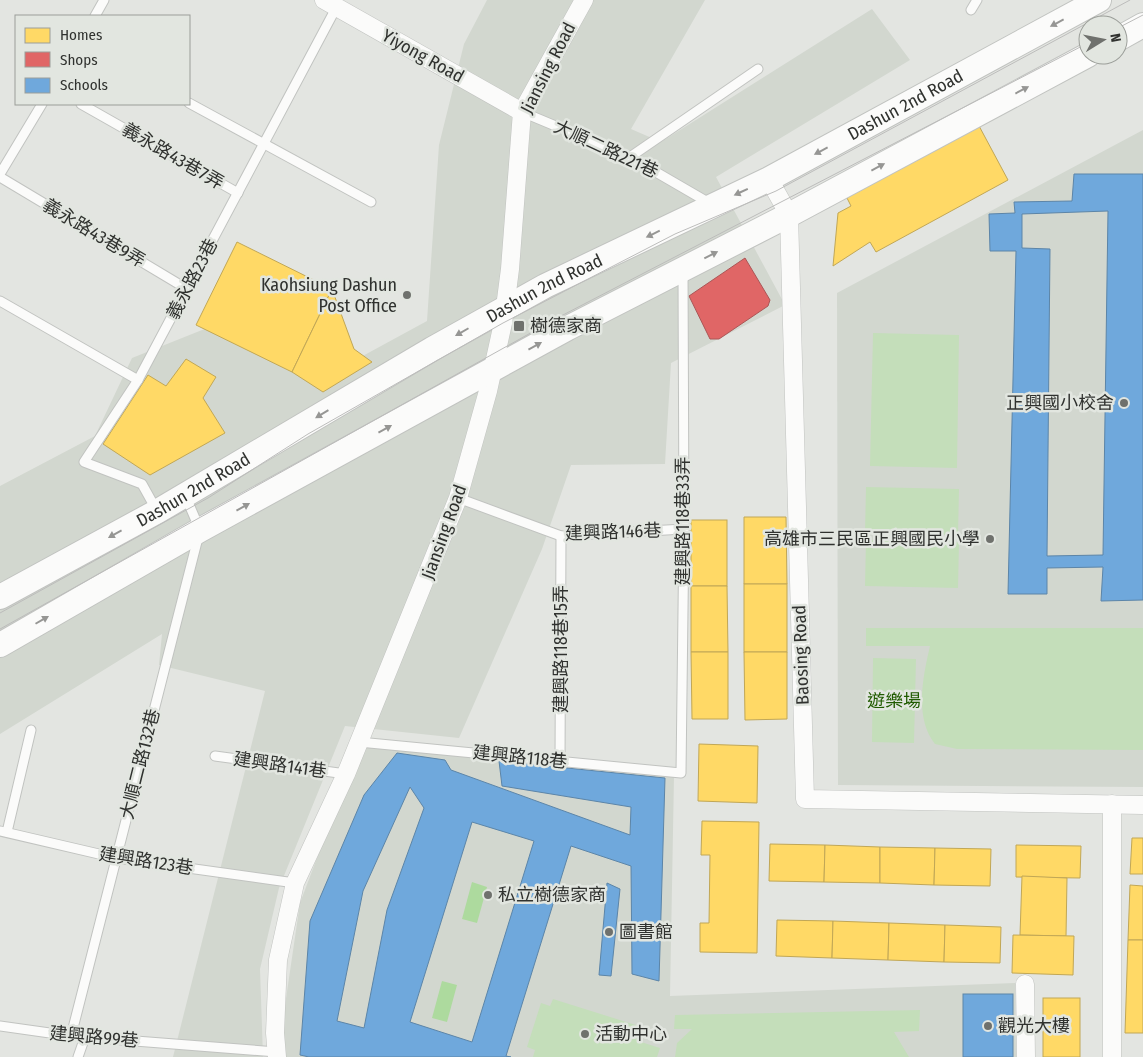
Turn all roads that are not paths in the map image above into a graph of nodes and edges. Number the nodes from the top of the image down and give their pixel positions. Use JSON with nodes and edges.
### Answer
{"nodes":[{"id":1,"x":104,"y":0,"type":"edge"},
{"id":2,"x":584,"y":0,"type":"edge"},
{"id":3,"x":977,"y":0,"type":"edge"},
{"id":4,"x":1100,"y":0,"type":"edge"},
{"id":5,"x":334,"y":3,"type":"edge"},
{"id":6,"x":971,"y":10,"type":"dead end"},
{"id":7,"x":96,"y":15,"type":"edge"},
{"id":8,"x":1143,"y":25,"type":"edge"},
{"id":9,"x":1128,"y":33,"type":"edge"},
{"id":10,"x":1078,"y":60,"type":"edge"},
{"id":11,"x":758,"y":69,"type":"dead end"},
{"id":12,"x":190,"y":104,"type":"edge"},
{"id":13,"x":41,"y":105,"type":"edge"},
{"id":14,"x":83,"y":105,"type":"edge"},
{"id":15,"x":522,"y":112,"type":"junction"},
{"id":16,"x":264,"y":144,"type":"junction"},
{"id":17,"x":630,"y":157,"type":"junction"},
{"id":18,"x":0,"y":175,"type":"edge"},
{"id":19,"x":769,"y":179,"type":"junction"},
{"id":20,"x":238,"y":193,"type":"junction"},
{"id":21,"x":372,"y":202,"type":"dead end"},
{"id":22,"x":713,"y":205,"type":"junction"},
{"id":23,"x":789,"y":215,"type":"junction"},
{"id":24,"x":683,"y":270,"type":"junction"},
{"id":25,"x":187,"y":289,"type":"junction"},
{"id":26,"x":0,"y":301,"type":"edge"},
{"id":27,"x":505,"y":308,"type":"junction"},
{"id":28,"x":492,"y":369,"type":"junction"},
{"id":29,"x":138,"y":380,"type":"junction"},
{"id":30,"x":185,"y":495,"type":"junction"},
{"id":31,"x":458,"y":498,"type":"junction"},
{"id":32,"x":158,"y":511,"type":"junction"},
{"id":33,"x":684,"y":529,"type":"junction"},
{"id":34,"x":200,"y":530,"type":"junction"},
{"id":35,"x":561,"y":536,"type":"junction"},
{"id":36,"x":0,"y":597,"type":"edge"},
{"id":37,"x":0,"y":645,"type":"edge"},
{"id":38,"x":31,"y":730,"type":"dead end"},
{"id":39,"x":359,"y":742,"type":"junction"},
{"id":40,"x":215,"y":756,"type":"dead end"},
{"id":41,"x":560,"y":761,"type":"junction"},
{"id":42,"x":681,"y":773,"type":"joint"},
{"id":43,"x":346,"y":774,"type":"junction"},
{"id":44,"x":1112,"y":804,"type":"junction"},
{"id":45,"x":1143,"y":805,"type":"edge"},
{"id":46,"x":3,"y":831,"type":"edge"},
{"id":47,"x":116,"y":858,"type":"junction"},
{"id":48,"x":295,"y":883,"type":"junction"},
{"id":49,"x":1025,"y":984,"type":"dead end"},
{"id":50,"x":0,"y":1026,"type":"edge"},
{"id":51,"x":71,"y":1036,"type":"junction"},
{"id":52,"x":85,"y":1037,"type":"junction"},
{"id":53,"x":277,"y":1055,"type":"edge"},
{"id":54,"x":78,"y":1057,"type":"edge"},
{"id":55,"x":1026,"y":1057,"type":"edge"},
{"id":56,"x":1112,"y":1057,"type":"edge"}],
"edges":[{"from":1,"to":7,"type":"lane"},
{"from":2,"to":15,"type":"street","name":"Jiansing Road"},
{"from":3,"to":6,"type":"lane"},
{"from":4,"to":19,"type":"street","name":"Dashun 2nd Road","one_way":true},
{"from":5,"to":15,"type":"street","name":"Yiyong Road"},
{"from":5,"to":16,"type":"lane","name":"義永路23巷"},
{"from":8,"to":9,"type":"street"},
{"from":23,"to":10,"type":"street","one_way":true},
{"from":11,"to":17,"type":"lane"},
{"from":12,"to":16,"type":"lane"},
{"from":13,"to":18,"type":"lane"},
{"from":14,"to":20,"type":"lane","name":"義永路43巷7弄"},
{"from":15,"to":17,"type":"lane","name":"大順二路221巷"},
{"from":15,"to":27,"type":"street","name":"Jiansing Road"},
{"from":16,"to":20,"type":"lane","name":"義永路23巷"},
{"from":16,"to":21,"type":"lane"},
{"from":17,"to":22,"type":"lane","name":"大順二路221巷"},
{"from":18,"to":25,"type":"lane","name":"義永路43巷9弄"},
{"from":19,"to":22,"type":"street","name":"Dashun 2nd Road","one_way":true},
{"from":19,"to":23,"type":"street","name":"Baosing Road"},
{"from":20,"to":25,"type":"lane","name":"義永路23巷"},
{"from":22,"to":27,"type":"street","name":"Dashun 2nd Road","one_way":true},
{"from":24,"to":23,"type":"street","one_way":true},
{"from":23,"to":44,"type":"street","name":"Baosing Road"},
{"from":28,"to":24,"type":"street","one_way":true},
{"from":24,"to":33,"type":"lane","name":"建興路118巷33弄"},
{"from":25,"to":29,"type":"lane","name":"義永路23巷"},
{"from":26,"to":29,"type":"lane"},
{"from":27,"to":28,"type":"street","name":"Jiansing Road"},
{"from":27,"to":30,"type":"street","name":"Dashun 2nd Road","one_way":true},
{"from":28,"to":31,"type":"street","name":"Jiansing Road"},
{"from":34,"to":28,"type":"street","one_way":true},
{"from":29,"to":32,"type":"lane","name":"義永路23巷"},
{"from":30,"to":32,"type":"street","name":"Dashun 2nd Road"},
{"from":30,"to":34,"type":"lane"},
{"from":31,"to":35,"type":"lane","name":"建興路146巷"},
{"from":31,"to":39,"type":"street","name":"Jiansing Road"},
{"from":32,"to":36,"type":"street","name":"Dashun 2nd Road","one_way":true},
{"from":33,"to":35,"type":"lane","name":"建興路146巷"},
{"from":33,"to":42,"type":"lane","name":"建興路118巷33弄"},
{"from":37,"to":34,"type":"street","one_way":true},
{"from":34,"to":47,"type":"lane","name":"大順二路132巷"},
{"from":35,"to":41,"type":"lane","name":"建興路118巷15弄"},
{"from":38,"to":46,"type":"lane"},
{"from":39,"to":41,"type":"lane","name":"建興路118巷"},
{"from":39,"to":43,"type":"street","name":"Jiansing Road"},
{"from":40,"to":43,"type":"lane","name":"建興路141巷"},
{"from":41,"to":42,"type":"lane","name":"建興路118巷"},
{"from":43,"to":48,"type":"street","name":"Jiansing Road"},
{"from":44,"to":45,"type":"street","name":"Baosing Road"},
{"from":44,"to":56,"type":"street"},
{"from":46,"to":47,"type":"lane","name":"建興路123巷"},
{"from":47,"to":48,"type":"lane","name":"建興路123巷"},
{"from":47,"to":51,"type":"lane","name":"大順二路132巷"},
{"from":48,"to":53,"type":"street","name":"Jiansing Road"},
{"from":49,"to":55,"type":"street"},
{"from":50,"to":51,"type":"lane","name":"建興路99巷"},
{"from":51,"to":52,"type":"lane","name":"建興路99巷"},
{"from":52,"to":53,"type":"lane","name":"建興路99巷"},
{"from":52,"to":54,"type":"lane"}]}
